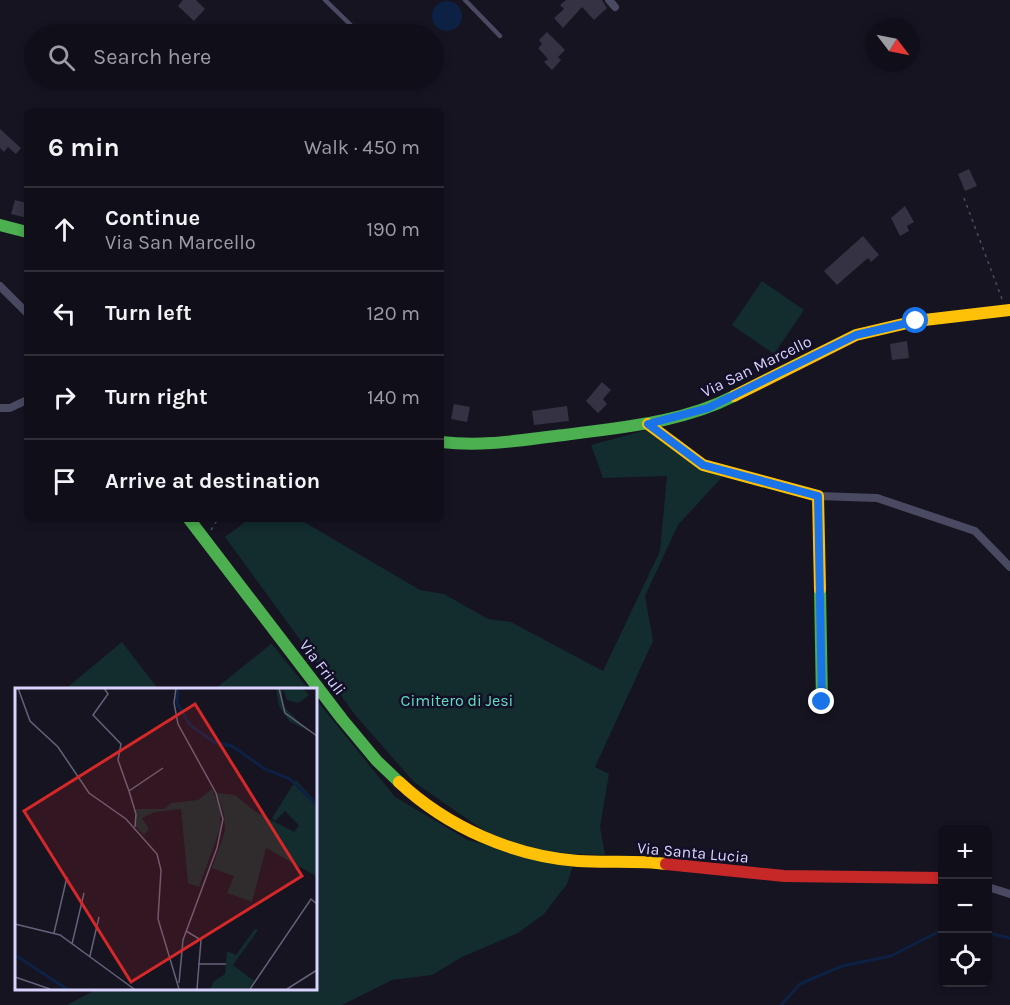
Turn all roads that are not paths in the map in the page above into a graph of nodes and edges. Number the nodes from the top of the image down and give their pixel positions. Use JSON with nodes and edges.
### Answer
{"nodes":[{"id":1,"x":325,"y":0,"type":"edge"},
{"id":2,"x":465,"y":0,"type":"edge"},
{"id":3,"x":350,"y":24,"type":"edge"},
{"id":4,"x":500,"y":36,"type":"dead end"},
{"id":5,"x":0,"y":225,"type":"edge"},
{"id":6,"x":24,"y":230,"type":"edge"},
{"id":7,"x":0,"y":286,"type":"edge"},
{"id":8,"x":24,"y":310,"type":"edge"},
{"id":9,"x":1008,"y":311,"type":"edge"},
{"id":10,"x":24,"y":401,"type":"edge"},
{"id":11,"x":0,"y":408,"type":"edge"},
{"id":12,"x":648,"y":424,"type":"junction"},
{"id":13,"x":444,"y":442,"type":"edge"},
{"id":14,"x":818,"y":496,"type":"junction"},
{"id":15,"x":191,"y":522,"type":"edge"},
{"id":16,"x":1010,"y":567,"type":"edge"},
{"id":17,"x":822,"y":702,"type":"dead end"},
{"id":18,"x":448,"y":819,"type":"joint"},
{"id":19,"x":938,"y":878,"type":"edge"},
{"id":20,"x":992,"y":889,"type":"edge"},
{"id":21,"x":1010,"y":894,"type":"edge"}],
"edges":[{"from":1,"to":3,"type":"lane"},
{"from":2,"to":4,"type":"lane"},
{"from":5,"to":6,"type":"street"},
{"from":7,"to":8,"type":"street"},
{"from":9,"to":12,"type":"street","name":"Via San Marcello"},
{"from":10,"to":11,"type":"street"},
{"from":12,"to":13,"type":"street","name":"Via San Marcello"},
{"from":12,"to":14,"type":"street"},
{"from":14,"to":16,"type":"street"},
{"from":14,"to":17,"type":"street"},
{"from":15,"to":18,"type":"street","name":"Via Friuli"},
{"from":18,"to":19,"type":"street","name":"Via Santa Lucia"},
{"from":20,"to":21,"type":"street"}]}
